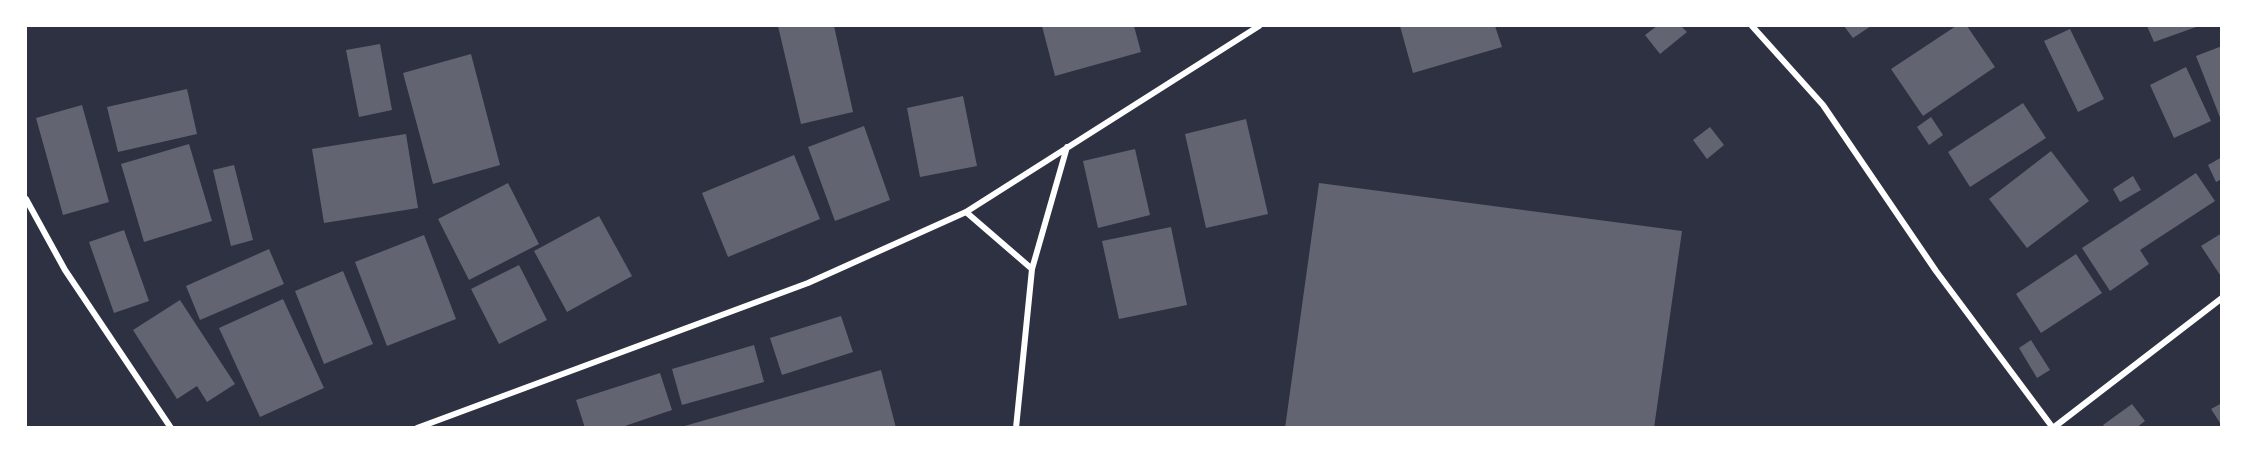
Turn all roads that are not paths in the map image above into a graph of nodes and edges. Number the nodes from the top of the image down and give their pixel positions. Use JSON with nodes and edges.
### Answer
{"nodes":[{"id":1,"x":1259,"y":26,"type":"edge"},
{"id":2,"x":1752,"y":26,"type":"edge"},
{"id":3,"x":1067,"y":147,"type":"junction"},
{"id":4,"x":26,"y":199,"type":"edge"},
{"id":5,"x":966,"y":212,"type":"junction"},
{"id":6,"x":1032,"y":270,"type":"junction"},
{"id":7,"x":2222,"y":298,"type":"edge"},
{"id":8,"x":171,"y":428,"type":"edge"},
{"id":9,"x":417,"y":428,"type":"edge"},
{"id":10,"x":1016,"y":428,"type":"edge"},
{"id":11,"x":2053,"y":428,"type":"edge"}],
"edges":[{"from":1,"to":3,"type":"street"},
{"from":2,"to":11,"type":"street"},
{"from":3,"to":5,"type":"street"},
{"from":3,"to":6,"type":"street"},
{"from":4,"to":8,"type":"street"},
{"from":5,"to":6,"type":"street"},
{"from":5,"to":9,"type":"street"},
{"from":6,"to":10,"type":"street"},
{"from":7,"to":11,"type":"street"}]}
